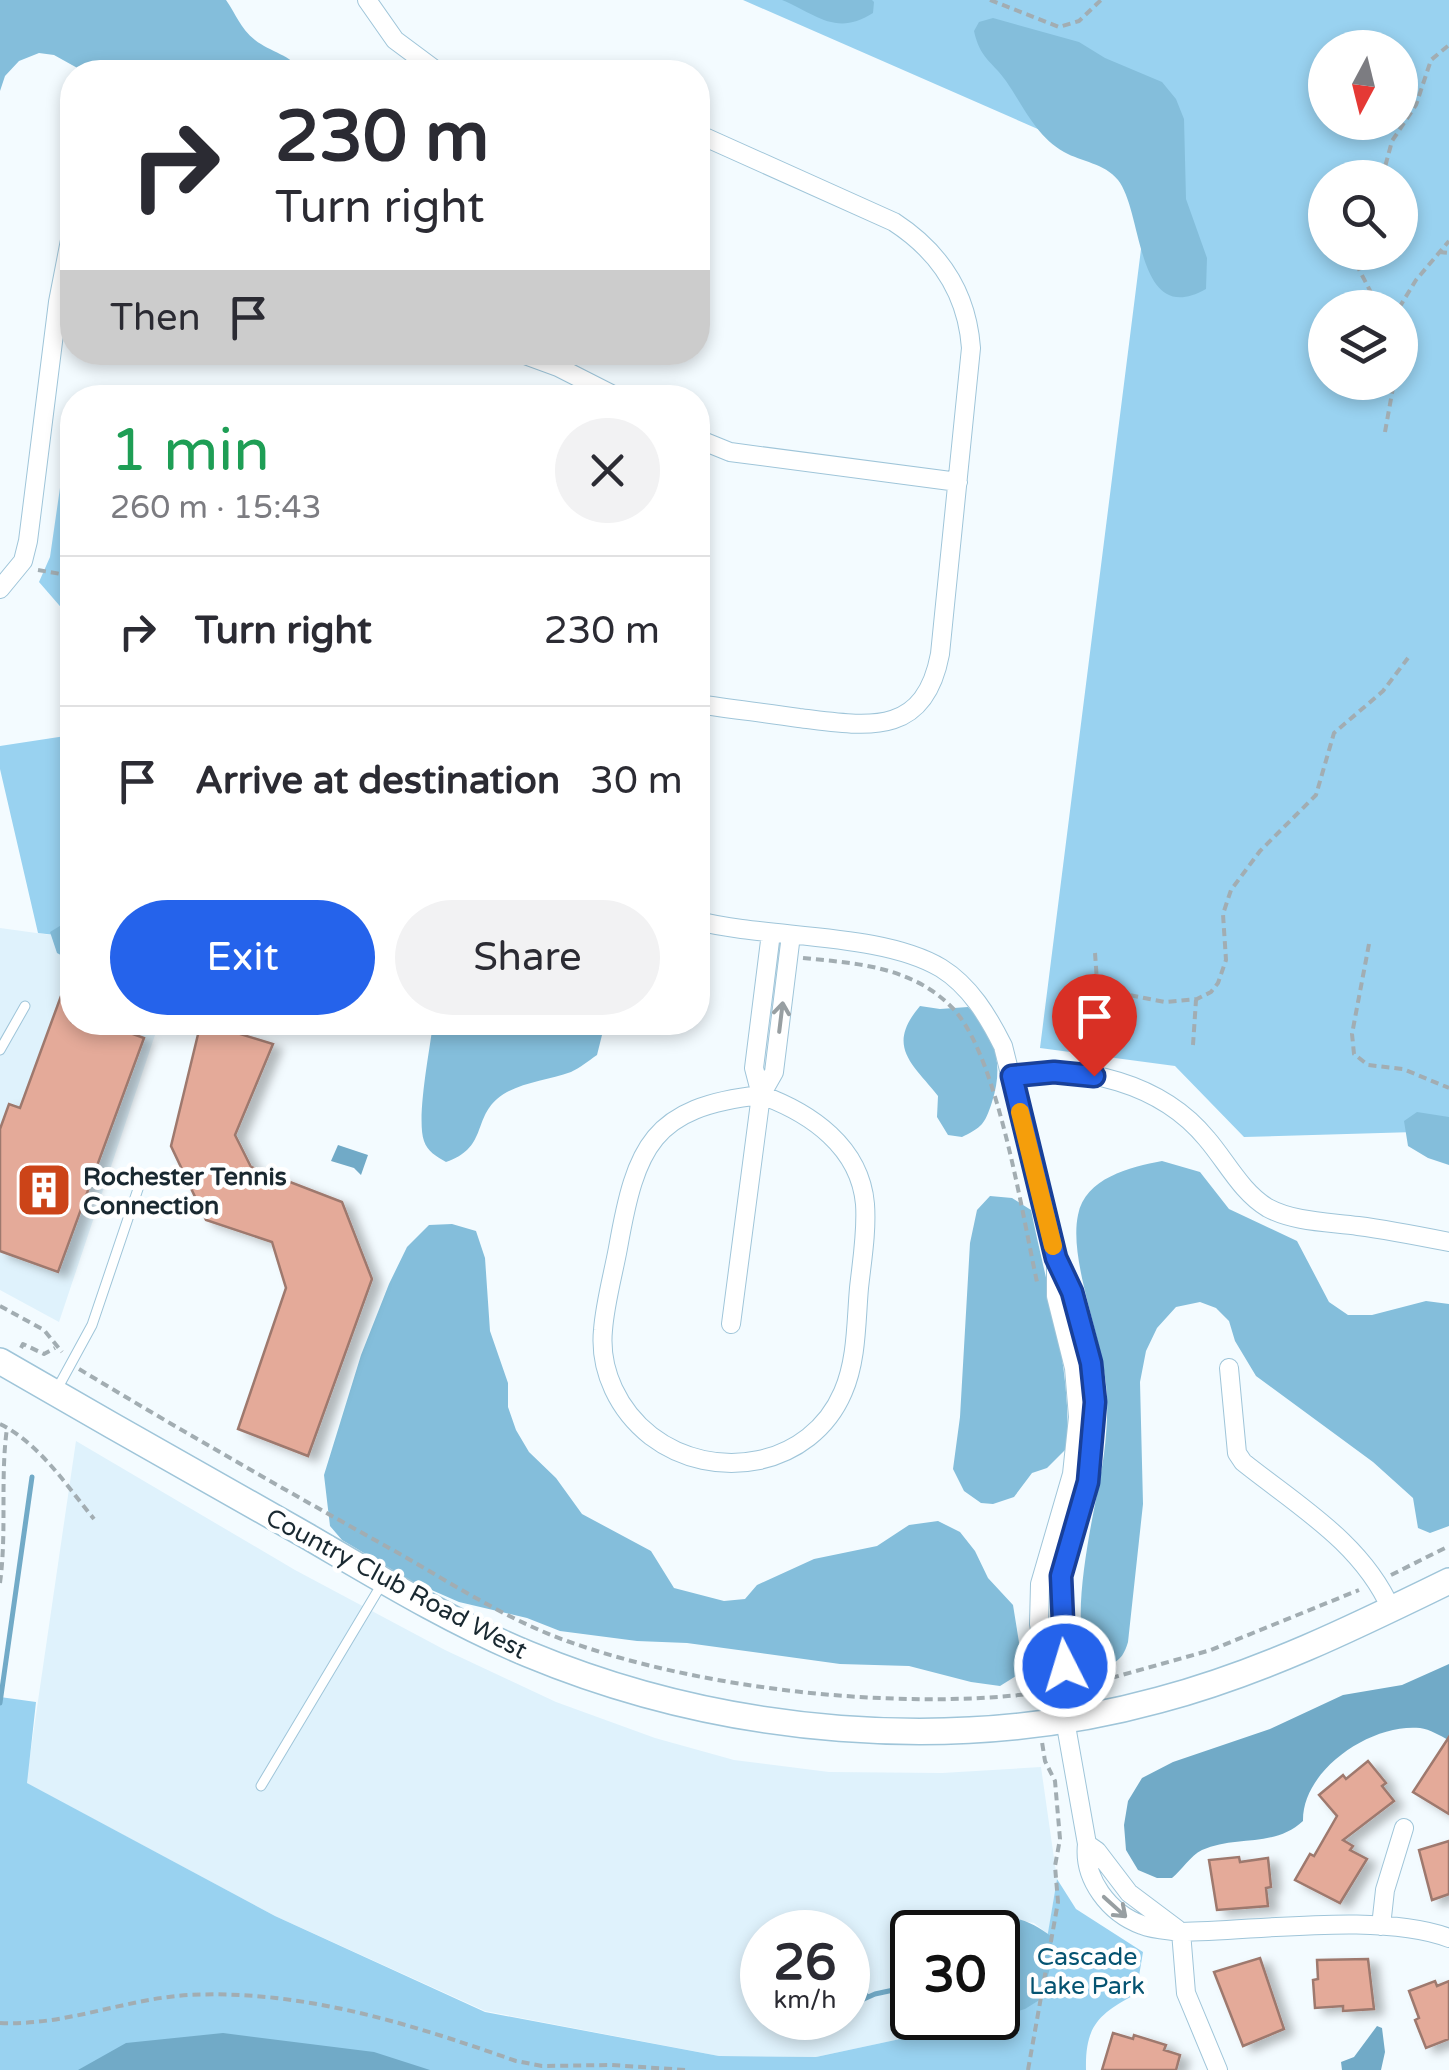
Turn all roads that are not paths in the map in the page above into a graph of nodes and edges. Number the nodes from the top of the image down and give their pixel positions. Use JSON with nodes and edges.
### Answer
{"nodes":[{"id":1,"x":367,"y":0,"type":"edge"},
{"id":2,"x":422,"y":60,"type":"edge"},
{"id":3,"x":710,"y":139,"type":"edge"},
{"id":4,"x":60,"y":299,"type":"edge"},
{"id":5,"x":53,"y":340,"type":"junction"},
{"id":6,"x":60,"y":341,"type":"edge"},
{"id":7,"x":552,"y":365,"type":"edge"},
{"id":8,"x":594,"y":385,"type":"edge"},
{"id":9,"x":710,"y":443,"type":"edge"},
{"id":10,"x":958,"y":482,"type":"junction"},
{"id":11,"x":0,"y":589,"type":"edge"},
{"id":12,"x":710,"y":705,"type":"edge"},
{"id":13,"x":710,"y":923,"type":"edge"},
{"id":14,"x":771,"y":933,"type":"junction"},
{"id":15,"x":791,"y":935,"type":"junction"},
{"id":16,"x":25,"y":1006,"type":"dead end"},
{"id":17,"x":0,"y":1050,"type":"edge"},
{"id":18,"x":1012,"y":1076,"type":"junction"},
{"id":19,"x":762,"y":1095,"type":"junction"},
{"id":20,"x":139,"y":1186,"type":"dead end"},
{"id":21,"x":1449,"y":1242,"type":"edge"},
{"id":22,"x":730,"y":1324,"type":"dead end"},
{"id":23,"x":0,"y":1361,"type":"edge"},
{"id":24,"x":1229,"y":1368,"type":"dead end"},
{"id":25,"x":54,"y":1393,"type":"junction"},
{"id":26,"x":384,"y":1580,"type":"junction"},
{"id":27,"x":1449,"y":1581,"type":"edge"},
{"id":28,"x":1392,"y":1609,"type":"junction"},
{"id":29,"x":1052,"y":1722,"type":"junction"},
{"id":30,"x":262,"y":1786,"type":"dead end"},
{"id":31,"x":1404,"y":1828,"type":"dead end"},
{"id":32,"x":1381,"y":1926,"type":"junction"},
{"id":33,"x":1182,"y":1932,"type":"junction"},
{"id":34,"x":1449,"y":1938,"type":"edge"},
{"id":35,"x":1218,"y":2070,"type":"edge"}],
"edges":[{"from":1,"to":2,"type":"street"},
{"from":3,"to":10,"type":"street"},
{"from":4,"to":5,"type":"street"},
{"from":5,"to":6,"type":"street"},
{"from":5,"to":11,"type":"street"},
{"from":7,"to":8,"type":"street"},
{"from":9,"to":10,"type":"street"},
{"from":10,"to":12,"type":"street"},
{"from":13,"to":14,"type":"street"},
{"from":14,"to":15,"type":"street"},
{"from":14,"to":19,"type":"street"},
{"from":15,"to":18,"type":"street"},
{"from":19,"to":15,"type":"street","one_way":true},
{"from":16,"to":17,"type":"lane"},
{"from":18,"to":21,"type":"street"},
{"from":18,"to":29,"type":"street"},
{"from":19,"to":19,"type":"street"},
{"from":19,"to":22,"type":"street"},
{"from":20,"to":25,"type":"lane"},
{"from":23,"to":25,"type":"main road","name":"Country Club Road West"},
{"from":24,"to":28,"type":"street"},
{"from":25,"to":26,"type":"main road","name":"Country Club Road West"},
{"from":26,"to":29,"type":"main road","name":"Country Club Road West"},
{"from":26,"to":30,"type":"lane"},
{"from":27,"to":28,"type":"main road","name":"Country Club Road West"},
{"from":28,"to":29,"type":"main road","name":"Country Club Road West"},
{"from":29,"to":33,"type":"street"},
{"from":31,"to":32,"type":"street"},
{"from":32,"to":33,"type":"street"},
{"from":32,"to":34,"type":"street"},
{"from":33,"to":35,"type":"street"}]}
